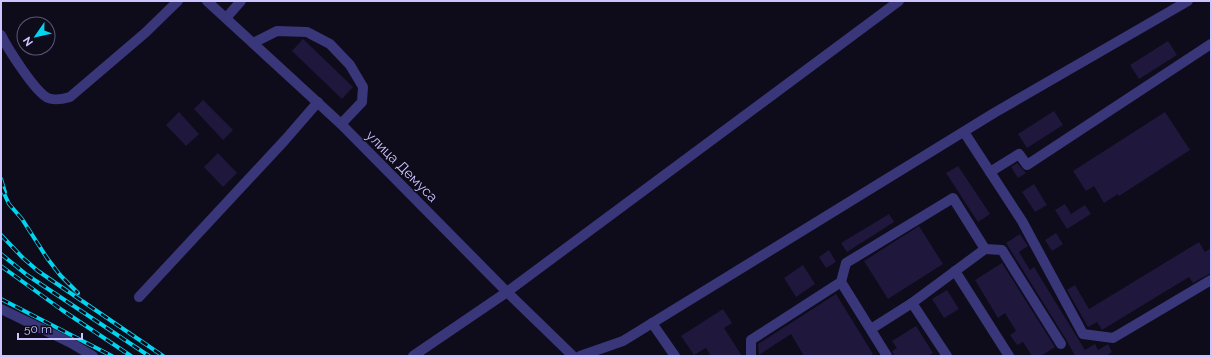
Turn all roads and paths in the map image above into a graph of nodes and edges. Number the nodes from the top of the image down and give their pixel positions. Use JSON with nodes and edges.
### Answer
{"nodes":[{"id":1,"x":178,"y":1,"type":"edge"},
{"id":2,"x":207,"y":1,"type":"edge"},
{"id":3,"x":241,"y":1,"type":"edge"},
{"id":4,"x":899,"y":1,"type":"edge"},
{"id":5,"x":1188,"y":1,"type":"edge"},
{"id":6,"x":226,"y":18,"type":"junction"},
{"id":7,"x":1,"y":35,"type":"edge"},
{"id":8,"x":253,"y":43,"type":"junction"},
{"id":9,"x":1211,"y":44,"type":"edge"},
{"id":10,"x":318,"y":102,"type":"junction"},
{"id":11,"x":341,"y":124,"type":"junction"},
{"id":12,"x":964,"y":132,"type":"junction"},
{"id":13,"x":990,"y":172,"type":"junction"},
{"id":14,"x":986,"y":249,"type":"junction"},
{"id":15,"x":955,"y":272,"type":"junction"},
{"id":16,"x":1211,"y":280,"type":"edge"},
{"id":17,"x":841,"y":282,"type":"junction"},
{"id":18,"x":507,"y":292,"type":"junction"},
{"id":19,"x":140,"y":297,"type":"dead end"},
{"id":20,"x":912,"y":303,"type":"junction"},
{"id":21,"x":1,"y":309,"type":"edge"},
{"id":22,"x":652,"y":324,"type":"junction"},
{"id":23,"x":871,"y":329,"type":"junction"},
{"id":24,"x":1061,"y":344,"type":"dead end"},
{"id":25,"x":884,"y":355,"type":"edge"},
{"id":26,"x":93,"y":356,"type":"edge"},
{"id":27,"x":413,"y":356,"type":"edge"},
{"id":28,"x":573,"y":356,"type":"edge"},
{"id":29,"x":580,"y":356,"type":"edge"},
{"id":30,"x":675,"y":356,"type":"edge"},
{"id":31,"x":751,"y":356,"type":"edge"},
{"id":32,"x":947,"y":356,"type":"edge"},
{"id":33,"x":1010,"y":356,"type":"edge"}],
"edges":[{"from":1,"to":7,"type":"street"},
{"from":2,"to":6,"type":"street","name":"улица Демуса"},
{"from":3,"to":6,"type":"street"},
{"from":4,"to":18,"type":"street"},
{"from":5,"to":12,"type":"street"},
{"from":6,"to":8,"type":"street","name":"улица Демуса"},
{"from":8,"to":10,"type":"street","name":"улица Демуса"},
{"from":8,"to":11,"type":"street"},
{"from":9,"to":13,"type":"street"},
{"from":10,"to":11,"type":"street","name":"улица Демуса"},
{"from":10,"to":19,"type":"street"},
{"from":11,"to":18,"type":"street","name":"улица Демуса"},
{"from":12,"to":13,"type":"street"},
{"from":12,"to":22,"type":"street"},
{"from":13,"to":16,"type":"street"},
{"from":14,"to":15,"type":"street"},
{"from":14,"to":17,"type":"street"},
{"from":14,"to":24,"type":"street"},
{"from":15,"to":20,"type":"street"},
{"from":15,"to":33,"type":"street"},
{"from":17,"to":23,"type":"street"},
{"from":17,"to":31,"type":"street"},
{"from":18,"to":27,"type":"street"},
{"from":18,"to":28,"type":"street","name":"улица Демуса"},
{"from":20,"to":23,"type":"street"},
{"from":20,"to":32,"type":"street"},
{"from":21,"to":26,"type":"street"},
{"from":22,"to":29,"type":"street"},
{"from":22,"to":30,"type":"street"},
{"from":23,"to":25,"type":"street"}]}
